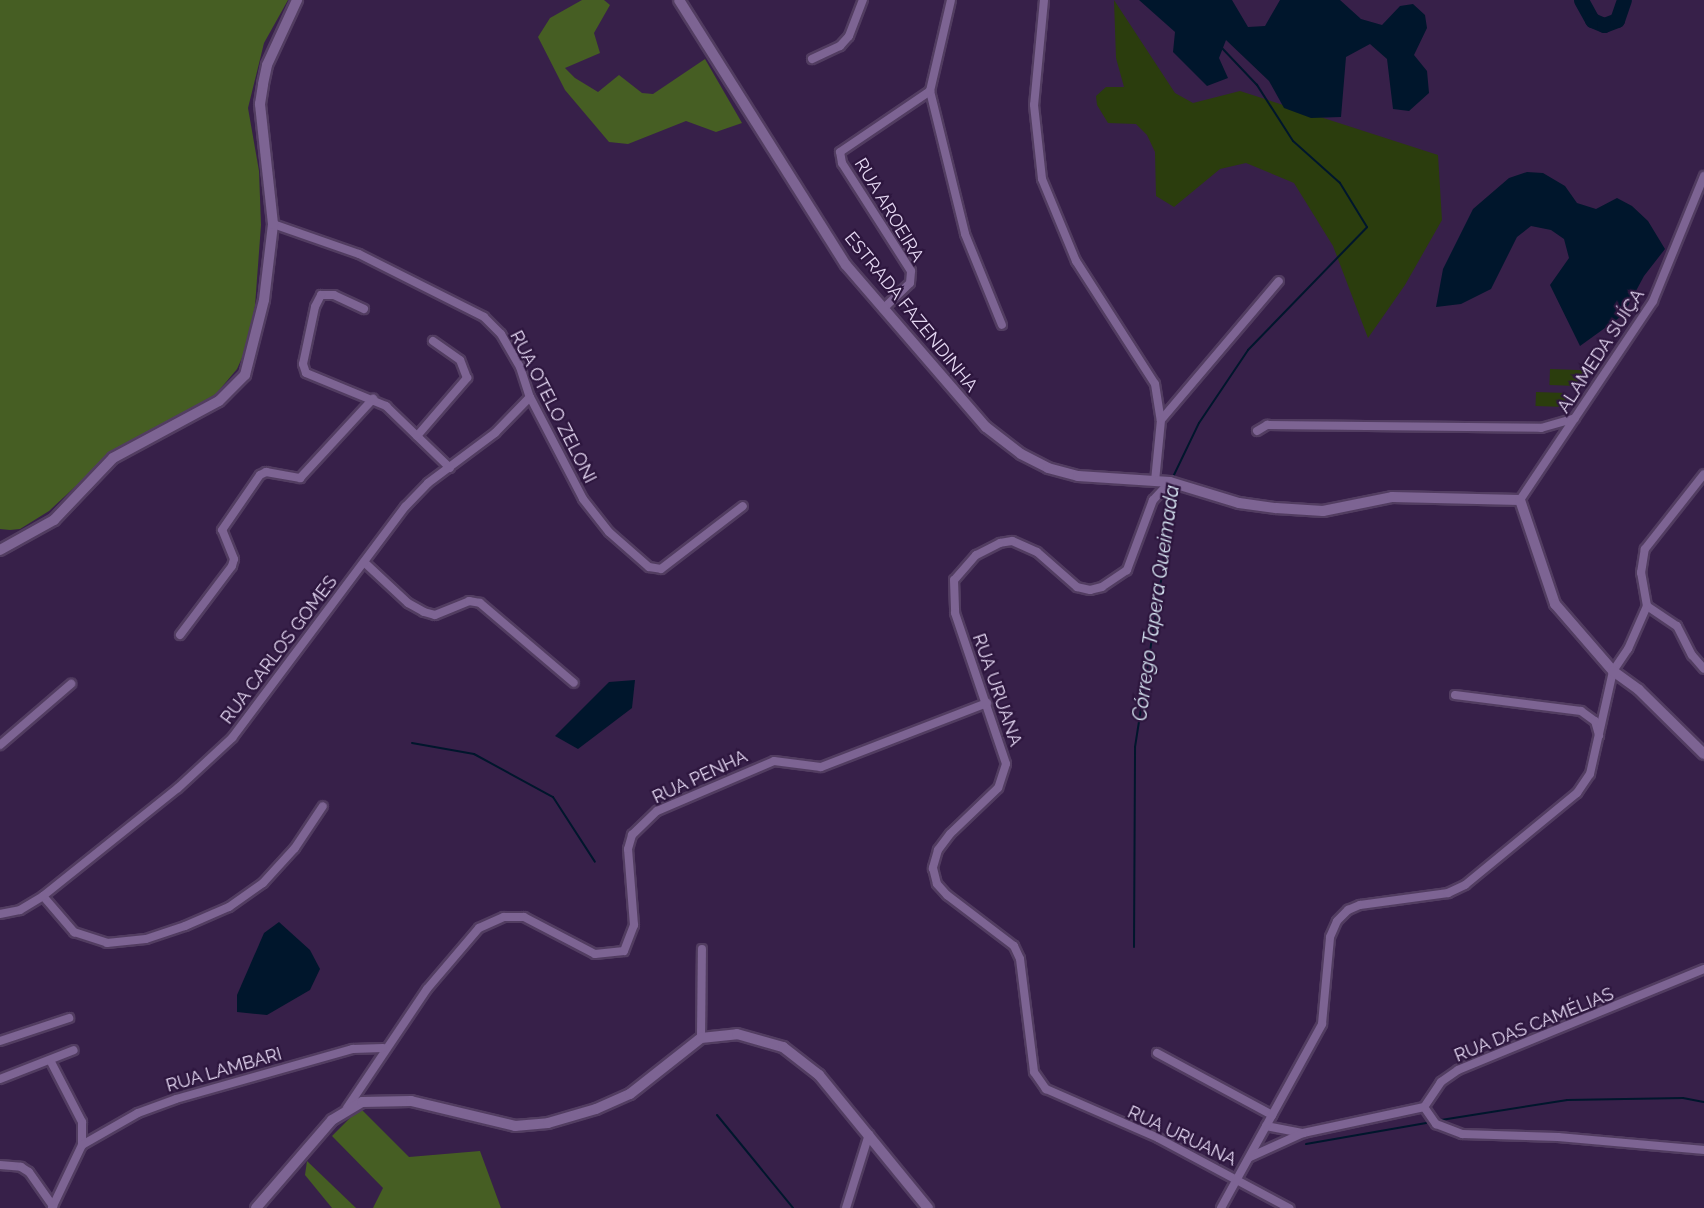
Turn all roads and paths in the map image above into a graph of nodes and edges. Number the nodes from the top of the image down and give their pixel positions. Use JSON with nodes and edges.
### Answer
{"nodes":[{"id":1,"x":297,"y":0,"type":"edge"},
{"id":2,"x":679,"y":0,"type":"edge"},
{"id":3,"x":863,"y":0,"type":"edge"},
{"id":4,"x":951,"y":0,"type":"edge"},
{"id":5,"x":1044,"y":0,"type":"edge"},
{"id":6,"x":813,"y":59,"type":"dead end"},
{"id":7,"x":930,"y":91,"type":"junction"},
{"id":8,"x":1704,"y":176,"type":"edge"},
{"id":9,"x":273,"y":224,"type":"junction"},
{"id":10,"x":1279,"y":281,"type":"dead end"},
{"id":11,"x":364,"y":309,"type":"dead end"},
{"id":12,"x":883,"y":309,"type":"junction"},
{"id":13,"x":1002,"y":325,"type":"dead end"},
{"id":14,"x":433,"y":341,"type":"dead end"},
{"id":15,"x":530,"y":397,"type":"junction"},
{"id":16,"x":373,"y":399,"type":"junction"},
{"id":17,"x":1575,"y":418,"type":"junction"},
{"id":18,"x":1161,"y":420,"type":"junction"},
{"id":19,"x":1257,"y":431,"type":"dead end"},
{"id":20,"x":417,"y":436,"type":"junction"},
{"id":21,"x":450,"y":468,"type":"junction"},
{"id":22,"x":1704,"y":474,"type":"edge"},
{"id":23,"x":1155,"y":481,"type":"junction"},
{"id":24,"x":1173,"y":483,"type":"junction"},
{"id":25,"x":1520,"y":500,"type":"junction"},
{"id":26,"x":744,"y":506,"type":"dead end"},
{"id":27,"x":0,"y":550,"type":"edge"},
{"id":28,"x":364,"y":562,"type":"junction"},
{"id":29,"x":1647,"y":606,"type":"junction"},
{"id":30,"x":180,"y":635,"type":"dead end"},
{"id":31,"x":1704,"y":669,"type":"edge"},
{"id":32,"x":1613,"y":671,"type":"junction"},
{"id":33,"x":574,"y":683,"type":"dead end"},
{"id":34,"x":71,"y":684,"type":"dead end"},
{"id":35,"x":1455,"y":695,"type":"dead end"},
{"id":36,"x":987,"y":703,"type":"junction"},
{"id":37,"x":1599,"y":740,"type":"junction"},
{"id":38,"x":0,"y":746,"type":"edge"},
{"id":39,"x":1704,"y":754,"type":"edge"},
{"id":40,"x":323,"y":806,"type":"dead end"},
{"id":41,"x":43,"y":896,"type":"junction"},
{"id":42,"x":0,"y":914,"type":"edge"},
{"id":43,"x":702,"y":949,"type":"dead end"},
{"id":44,"x":1704,"y":969,"type":"edge"},
{"id":45,"x":69,"y":1018,"type":"dead end"},
{"id":46,"x":701,"y":1038,"type":"junction"},
{"id":47,"x":0,"y":1041,"type":"edge"},
{"id":48,"x":383,"y":1048,"type":"junction"},
{"id":49,"x":74,"y":1050,"type":"dead end"},
{"id":50,"x":1157,"y":1053,"type":"dead end"},
{"id":51,"x":50,"y":1060,"type":"junction"},
{"id":52,"x":0,"y":1079,"type":"edge"},
{"id":53,"x":1424,"y":1107,"type":"junction"},
{"id":54,"x":347,"y":1108,"type":"junction"},
{"id":55,"x":1272,"y":1114,"type":"junction"},
{"id":56,"x":1266,"y":1126,"type":"junction"},
{"id":57,"x":1303,"y":1133,"type":"junction"},
{"id":58,"x":869,"y":1134,"type":"junction"},
{"id":59,"x":82,"y":1146,"type":"junction"},
{"id":60,"x":1704,"y":1150,"type":"edge"},
{"id":61,"x":1250,"y":1157,"type":"junction"},
{"id":62,"x":0,"y":1165,"type":"edge"},
{"id":63,"x":1238,"y":1179,"type":"junction"},
{"id":64,"x":52,"y":1207,"type":"edge"},
{"id":65,"x":256,"y":1208,"type":"edge"},
{"id":66,"x":846,"y":1208,"type":"edge"},
{"id":67,"x":928,"y":1208,"type":"edge"},
{"id":68,"x":1221,"y":1208,"type":"edge"},
{"id":69,"x":1289,"y":1208,"type":"edge"}],
"edges":[{"from":1,"to":9,"type":"street"},
{"from":2,"to":12,"type":"street","name":"ESTRADA FAZENDINHA"},
{"from":3,"to":6,"type":"street"},
{"from":4,"to":7,"type":"street"},
{"from":5,"to":18,"type":"street"},
{"from":7,"to":12,"type":"street","name":"RUA AROEIRA"},
{"from":7,"to":13,"type":"street"},
{"from":8,"to":17,"type":"street","name":"ALAMEDA SUÍÇA"},
{"from":9,"to":15,"type":"street","name":"RUA OTELO ZELONI"},
{"from":9,"to":27,"type":"street"},
{"from":10,"to":18,"type":"street"},
{"from":11,"to":16,"type":"street"},
{"from":12,"to":23,"type":"street","name":"ESTRADA FAZENDINHA"},
{"from":14,"to":20,"type":"street"},
{"from":15,"to":21,"type":"street","name":"RUA CARLOS GOMES"},
{"from":15,"to":26,"type":"street","name":"RUA OTELO ZELONI"},
{"from":16,"to":20,"type":"street"},
{"from":16,"to":30,"type":"street"},
{"from":17,"to":19,"type":"street"},
{"from":17,"to":25,"type":"street","name":"ALAMEDA SUÍÇA"},
{"from":18,"to":23,"type":"street"},
{"from":20,"to":21,"type":"street"},
{"from":21,"to":28,"type":"street","name":"RUA CARLOS GOMES"},
{"from":22,"to":29,"type":"street"},
{"from":23,"to":24,"type":"street","name":"ESTRADA FAZENDINHA"},
{"from":24,"to":25,"type":"street","name":"ESTRADA FAZENDINHA"},
{"from":24,"to":36,"type":"street","name":"RUA URUANA"},
{"from":25,"to":32,"type":"street"},
{"from":28,"to":33,"type":"street"},
{"from":28,"to":41,"type":"street","name":"RUA CARLOS GOMES"},
{"from":29,"to":31,"type":"street"},
{"from":29,"to":32,"type":"street"},
{"from":32,"to":37,"type":"street"},
{"from":32,"to":39,"type":"street"},
{"from":34,"to":38,"type":"street"},
{"from":35,"to":37,"type":"street"},
{"from":36,"to":48,"type":"street","name":"RUA PENHA"},
{"from":36,"to":63,"type":"street","name":"RUA URUANA"},
{"from":37,"to":55,"type":"street"},
{"from":40,"to":41,"type":"street"},
{"from":41,"to":42,"type":"street","name":"RUA CARLOS GOMES"},
{"from":43,"to":46,"type":"street"},
{"from":44,"to":53,"type":"street","name":"RUA DAS CAMÉLIAS"},
{"from":45,"to":47,"type":"street"},
{"from":46,"to":54,"type":"street"},
{"from":46,"to":58,"type":"street"},
{"from":48,"to":54,"type":"street","name":"RUA PENHA"},
{"from":48,"to":59,"type":"street","name":"RUA LAMBARI"},
{"from":49,"to":51,"type":"street"},
{"from":50,"to":55,"type":"street"},
{"from":51,"to":52,"type":"street"},
{"from":51,"to":59,"type":"street"},
{"from":53,"to":57,"type":"street"},
{"from":53,"to":60,"type":"street"},
{"from":54,"to":65,"type":"street"},
{"from":55,"to":56,"type":"street"},
{"from":56,"to":57,"type":"street"},
{"from":56,"to":61,"type":"street"},
{"from":57,"to":61,"type":"street"},
{"from":58,"to":66,"type":"street"},
{"from":58,"to":67,"type":"street"},
{"from":59,"to":64,"type":"street"},
{"from":61,"to":63,"type":"street"},
{"from":62,"to":64,"type":"street"},
{"from":63,"to":68,"type":"street"},
{"from":63,"to":69,"type":"street"}]}
